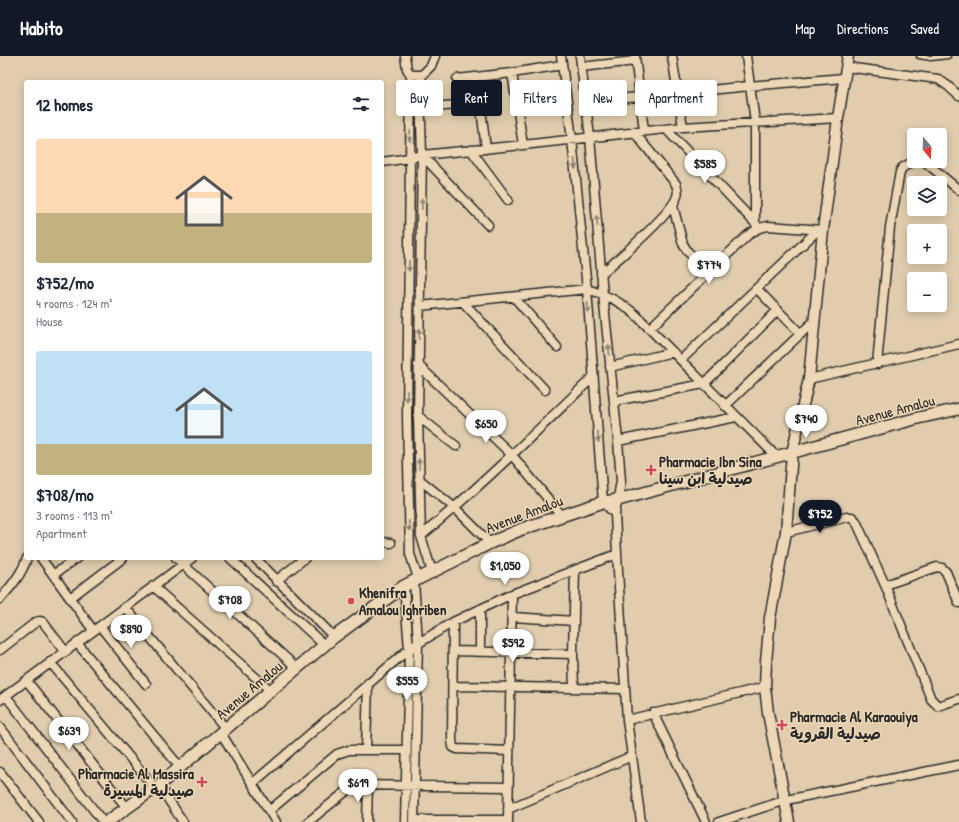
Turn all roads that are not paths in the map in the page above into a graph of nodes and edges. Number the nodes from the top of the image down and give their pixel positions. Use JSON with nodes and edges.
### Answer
{"nodes":[{"id":1,"x":405,"y":56,"type":"edge"},
{"id":2,"x":435,"y":56,"type":"edge"},
{"id":3,"x":561,"y":56,"type":"edge"},
{"id":4,"x":580,"y":56,"type":"edge"},
{"id":5,"x":674,"y":56,"type":"edge"},
{"id":6,"x":746,"y":56,"type":"edge"},
{"id":7,"x":848,"y":56,"type":"edge"},
{"id":8,"x":919,"y":56,"type":"edge"},
{"id":9,"x":948,"y":56,"type":"edge"},
{"id":10,"x":635,"y":58,"type":"edge"},
{"id":11,"x":562,"y":65,"type":"junction"},
{"id":12,"x":581,"y":67,"type":"junction"},
{"id":13,"x":846,"y":67,"type":"junction"},
{"id":14,"x":512,"y":73,"type":"junction"},
{"id":15,"x":410,"y":75,"type":"junction"},
{"id":16,"x":422,"y":75,"type":"junction"},
{"id":17,"x":477,"y":77,"type":"junction"},
{"id":18,"x":844,"y":78,"type":"junction"},
{"id":19,"x":457,"y":79,"type":"dead end"},
{"id":20,"x":421,"y":80,"type":"edge"},
{"id":21,"x":477,"y":80,"type":"edge"},
{"id":22,"x":513,"y":80,"type":"edge"},
{"id":23,"x":564,"y":80,"type":"edge"},
{"id":24,"x":582,"y":80,"type":"edge"},
{"id":25,"x":637,"y":80,"type":"edge"},
{"id":26,"x":749,"y":86,"type":"junction"},
{"id":27,"x":717,"y":89,"type":"edge"},
{"id":28,"x":959,"y":96,"type":"edge"},
{"id":29,"x":422,"y":116,"type":"edge"},
{"id":30,"x":482,"y":116,"type":"edge"},
{"id":31,"x":518,"y":116,"type":"edge"},
{"id":32,"x":569,"y":116,"type":"edge"},
{"id":33,"x":587,"y":116,"type":"edge"},
{"id":34,"x":642,"y":116,"type":"edge"},
{"id":35,"x":838,"y":118,"type":"junction"},
{"id":36,"x":755,"y":122,"type":"junction"},
{"id":37,"x":683,"y":127,"type":"junction"},
{"id":38,"x":666,"y":129,"type":"junction"},
{"id":39,"x":644,"y":131,"type":"junction"},
{"id":40,"x":634,"y":132,"type":"junction"},
{"id":41,"x":590,"y":137,"type":"junction"},
{"id":42,"x":572,"y":139,"type":"junction"},
{"id":43,"x":523,"y":145,"type":"junction"},
{"id":44,"x":486,"y":149,"type":"junction"},
{"id":45,"x":471,"y":150,"type":"junction"},
{"id":46,"x":422,"y":154,"type":"junction"},
{"id":47,"x":410,"y":158,"type":"junction"},
{"id":48,"x":384,"y":162,"type":"edge"},
{"id":49,"x":907,"y":165,"type":"edge"},
{"id":50,"x":932,"y":168,"type":"edge"},
{"id":51,"x":959,"y":190,"type":"edge"},
{"id":52,"x":508,"y":200,"type":"dead end"},
{"id":53,"x":673,"y":206,"type":"junction"},
{"id":54,"x":488,"y":225,"type":"dead end"},
{"id":55,"x":757,"y":225,"type":"junction"},
{"id":56,"x":820,"y":230,"type":"junction"},
{"id":57,"x":708,"y":272,"type":"junction"},
{"id":58,"x":601,"y":274,"type":"junction"},
{"id":59,"x":587,"y":289,"type":"junction"},
{"id":60,"x":757,"y":289,"type":"junction"},
{"id":61,"x":603,"y":294,"type":"junction"},
{"id":62,"x":514,"y":297,"type":"junction"},
{"id":63,"x":463,"y":302,"type":"junction"},
{"id":64,"x":420,"y":306,"type":"junction"},
{"id":65,"x":778,"y":310,"type":"junction"},
{"id":66,"x":814,"y":322,"type":"junction"},
{"id":67,"x":650,"y":328,"type":"junction"},
{"id":68,"x":801,"y":334,"type":"junction"},
{"id":69,"x":959,"y":344,"type":"edge"},
{"id":70,"x":557,"y":347,"type":"dead end"},
{"id":71,"x":673,"y":352,"type":"junction"},
{"id":72,"x":681,"y":360,"type":"junction"},
{"id":73,"x":877,"y":364,"type":"junction"},
{"id":74,"x":418,"y":365,"type":"junction"},
{"id":75,"x":610,"y":367,"type":"junction"},
{"id":76,"x":593,"y":377,"type":"junction"},
{"id":77,"x":809,"y":379,"type":"junction"},
{"id":78,"x":704,"y":384,"type":"junction"},
{"id":79,"x":545,"y":390,"type":"dead end"},
{"id":80,"x":614,"y":401,"type":"junction"},
{"id":81,"x":726,"y":406,"type":"junction"},
{"id":82,"x":959,"y":409,"type":"edge"},
{"id":83,"x":418,"y":416,"type":"junction"},
{"id":84,"x":736,"y":416,"type":"junction"},
{"id":85,"x":618,"y":441,"type":"junction"},
{"id":86,"x":456,"y":446,"type":"dead end"},
{"id":87,"x":792,"y":453,"type":"junction"},
{"id":88,"x":512,"y":455,"type":"junction"},
{"id":89,"x":777,"y":457,"type":"junction"},
{"id":90,"x":419,"y":480,"type":"junction"},
{"id":91,"x":618,"y":500,"type":"junction"},
{"id":92,"x":603,"y":502,"type":"junction"},
{"id":93,"x":455,"y":508,"type":"junction"},
{"id":94,"x":615,"y":514,"type":"junction"},
{"id":95,"x":562,"y":516,"type":"junction"},
{"id":96,"x":786,"y":532,"type":"junction"},
{"id":97,"x":421,"y":536,"type":"junction"},
{"id":98,"x":384,"y":542,"type":"edge"},
{"id":99,"x":391,"y":543,"type":"dead end"},
{"id":100,"x":490,"y":543,"type":"junction"},
{"id":101,"x":617,"y":554,"type":"junction"},
{"id":102,"x":26,"y":560,"type":"edge"},
{"id":103,"x":42,"y":560,"type":"edge"},
{"id":104,"x":74,"y":560,"type":"edge"},
{"id":105,"x":120,"y":560,"type":"edge"},
{"id":106,"x":178,"y":560,"type":"edge"},
{"id":107,"x":189,"y":560,"type":"edge"},
{"id":108,"x":232,"y":560,"type":"edge"},
{"id":109,"x":257,"y":560,"type":"edge"},
{"id":110,"x":299,"y":560,"type":"edge"},
{"id":111,"x":183,"y":564,"type":"junction"},
{"id":112,"x":575,"y":570,"type":"junction"},
{"id":113,"x":432,"y":572,"type":"junction"},
{"id":114,"x":53,"y":574,"type":"junction"},
{"id":115,"x":276,"y":581,"type":"junction"},
{"id":116,"x":412,"y":582,"type":"junction"},
{"id":117,"x":884,"y":585,"type":"junction"},
{"id":118,"x":153,"y":586,"type":"junction"},
{"id":119,"x":512,"y":594,"type":"junction"},
{"id":120,"x":0,"y":598,"type":"edge"},
{"id":121,"x":70,"y":598,"type":"junction"},
{"id":122,"x":959,"y":603,"type":"edge"},
{"id":123,"x":125,"y":607,"type":"junction"},
{"id":124,"x":480,"y":609,"type":"junction"},
{"id":125,"x":513,"y":617,"type":"junction"},
{"id":126,"x":574,"y":621,"type":"junction"},
{"id":127,"x":453,"y":622,"type":"junction"},
{"id":128,"x":97,"y":628,"type":"junction"},
{"id":129,"x":334,"y":637,"type":"junction"},
{"id":130,"x":77,"y":643,"type":"junction"},
{"id":131,"x":418,"y":643,"type":"junction"},
{"id":132,"x":324,"y":645,"type":"junction"},
{"id":133,"x":409,"y":649,"type":"junction"},
{"id":134,"x":0,"y":650,"type":"edge"},
{"id":135,"x":65,"y":651,"type":"junction"},
{"id":136,"x":454,"y":651,"type":"junction"},
{"id":137,"x":480,"y":652,"type":"junction"},
{"id":138,"x":511,"y":654,"type":"junction"},
{"id":139,"x":573,"y":654,"type":"junction"},
{"id":140,"x":50,"y":662,"type":"junction"},
{"id":141,"x":298,"y":668,"type":"junction"},
{"id":142,"x":27,"y":681,"type":"junction"},
{"id":143,"x":368,"y":683,"type":"junction"},
{"id":144,"x":146,"y":684,"type":"dead end"},
{"id":145,"x":452,"y":686,"type":"junction"},
{"id":146,"x":511,"y":687,"type":"junction"},
{"id":147,"x":765,"y":687,"type":"junction"},
{"id":148,"x":574,"y":688,"type":"junction"},
{"id":149,"x":625,"y":689,"type":"junction"},
{"id":150,"x":271,"y":691,"type":"junction"},
{"id":151,"x":3,"y":698,"type":"edge"},
{"id":152,"x":959,"y":699,"type":"edge"},
{"id":153,"x":653,"y":713,"type":"junction"},
{"id":154,"x":627,"y":720,"type":"junction"},
{"id":155,"x":0,"y":727,"type":"edge"},
{"id":156,"x":224,"y":731,"type":"junction"},
{"id":157,"x":366,"y":750,"type":"junction"},
{"id":158,"x":406,"y":750,"type":"junction"},
{"id":159,"x":509,"y":751,"type":"junction"},
{"id":160,"x":632,"y":756,"type":"junction"},
{"id":161,"x":959,"y":764,"type":"edge"},
{"id":162,"x":180,"y":767,"type":"junction"},
{"id":163,"x":0,"y":772,"type":"edge"},
{"id":164,"x":252,"y":783,"type":"junction"},
{"id":165,"x":368,"y":784,"type":"junction"},
{"id":166,"x":157,"y":786,"type":"junction"},
{"id":167,"x":406,"y":786,"type":"junction"},
{"id":168,"x":415,"y":786,"type":"junction"},
{"id":169,"x":508,"y":787,"type":"junction"},
{"id":170,"x":786,"y":800,"type":"junction"},
{"id":171,"x":127,"y":808,"type":"junction"},
{"id":172,"x":508,"y":808,"type":"junction"},
{"id":173,"x":270,"y":811,"type":"junction"},
{"id":174,"x":313,"y":821,"type":"edge"},
{"id":175,"x":414,"y":821,"type":"edge"},
{"id":176,"x":477,"y":821,"type":"edge"},
{"id":177,"x":508,"y":821,"type":"edge"},
{"id":178,"x":39,"y":822,"type":"edge"},
{"id":179,"x":72,"y":822,"type":"edge"},
{"id":180,"x":104,"y":822,"type":"edge"},
{"id":181,"x":107,"y":822,"type":"edge"},
{"id":182,"x":183,"y":822,"type":"edge"},
{"id":183,"x":276,"y":822,"type":"edge"},
{"id":184,"x":367,"y":822,"type":"edge"},
{"id":185,"x":405,"y":822,"type":"edge"},
{"id":186,"x":641,"y":822,"type":"edge"},
{"id":187,"x":706,"y":822,"type":"edge"},
{"id":188,"x":719,"y":822,"type":"edge"},
{"id":189,"x":789,"y":822,"type":"edge"}],
"edges":[{"from":1,"to":15,"type":"street"},
{"from":2,"to":16,"type":"street"},
{"from":3,"to":11,"type":"street"},
{"from":4,"to":12,"type":"street"},
{"from":5,"to":37,"type":"street"},
{"from":6,"to":26,"type":"street"},
{"from":7,"to":13,"type":"street"},
{"from":8,"to":9,"type":"lane"},
{"from":10,"to":12,"type":"street"},
{"from":10,"to":25,"type":"street"},
{"from":11,"to":14,"type":"street"},
{"from":11,"to":23,"type":"street"},
{"from":12,"to":24,"type":"street"},
{"from":13,"to":18,"type":"street"},
{"from":13,"to":28,"type":"street"},
{"from":14,"to":17,"type":"street"},
{"from":14,"to":22,"type":"street"},
{"from":15,"to":16,"type":"street"},
{"from":15,"to":47,"type":"street","one_way":true},
{"from":16,"to":20,"type":"street"},
{"from":17,"to":19,"type":"street"},
{"from":17,"to":21,"type":"street"},
{"from":18,"to":26,"type":"street"},
{"from":18,"to":35,"type":"street"},
{"from":26,"to":27,"type":"street"},
{"from":26,"to":36,"type":"street"},
{"from":29,"to":46,"type":"street"},
{"from":30,"to":44,"type":"street"},
{"from":31,"to":43,"type":"street"},
{"from":32,"to":42,"type":"street"},
{"from":33,"to":41,"type":"street"},
{"from":34,"to":39,"type":"street"},
{"from":35,"to":36,"type":"street"},
{"from":35,"to":56,"type":"street"},
{"from":36,"to":37,"type":"street"},
{"from":36,"to":55,"type":"street"},
{"from":37,"to":38,"type":"street"},
{"from":38,"to":39,"type":"street"},
{"from":38,"to":55,"type":"street"},
{"from":39,"to":40,"type":"street"},
{"from":40,"to":41,"type":"street"},
{"from":40,"to":53,"type":"street"},
{"from":41,"to":42,"type":"street"},
{"from":58,"to":41,"type":"street","one_way":true},
{"from":42,"to":43,"type":"street"},
{"from":42,"to":59,"type":"street","one_way":true},
{"from":43,"to":44,"type":"street"},
{"from":44,"to":45,"type":"street"},
{"from":45,"to":46,"type":"street"},
{"from":45,"to":52,"type":"street"},
{"from":46,"to":47,"type":"street"},
{"from":46,"to":54,"type":"street"},
{"from":64,"to":46,"type":"street","one_way":true},
{"from":47,"to":48,"type":"street"},
{"from":47,"to":116,"type":"street","one_way":true},
{"from":49,"to":73,"type":"street"},
{"from":50,"to":51,"type":"street"},
{"from":53,"to":57,"type":"street"},
{"from":53,"to":58,"type":"street"},
{"from":55,"to":56,"type":"street"},
{"from":55,"to":57,"type":"street"},
{"from":56,"to":60,"type":"street"},
{"from":56,"to":66,"type":"street"},
{"from":57,"to":67,"type":"street"},
{"from":58,"to":61,"type":"street"},
{"from":59,"to":61,"type":"street"},
{"from":59,"to":62,"type":"street"},
{"from":59,"to":76,"type":"street","one_way":true},
{"from":60,"to":65,"type":"street"},
{"from":60,"to":72,"type":"street"},
{"from":61,"to":67,"type":"street"},
{"from":75,"to":61,"type":"street","one_way":true},
{"from":62,"to":63,"type":"street"},
{"from":62,"to":70,"type":"street"},
{"from":63,"to":64,"type":"street"},
{"from":63,"to":79,"type":"street"},
{"from":74,"to":64,"type":"street","one_way":true},
{"from":65,"to":68,"type":"street"},
{"from":65,"to":78,"type":"street"},
{"from":66,"to":68,"type":"street"},
{"from":66,"to":77,"type":"street"},
{"from":67,"to":71,"type":"street"},
{"from":68,"to":81,"type":"street"},
{"from":69,"to":73,"type":"street"},
{"from":71,"to":72,"type":"street"},
{"from":71,"to":75,"type":"street"},
{"from":72,"to":78,"type":"street"},
{"from":73,"to":77,"type":"street"},
{"from":74,"to":83,"type":"street"},
{"from":74,"to":88,"type":"street"},
{"from":75,"to":80,"type":"street"},
{"from":76,"to":88,"type":"street"},
{"from":76,"to":92,"type":"street","one_way":true},
{"from":77,"to":87,"type":"street"},
{"from":78,"to":80,"type":"street"},
{"from":78,"to":81,"type":"street"},
{"from":80,"to":85,"type":"street"},
{"from":81,"to":84,"type":"street"},
{"from":82,"to":87,"type":"main road","name":"Avenue Amalou"},
{"from":83,"to":86,"type":"street"},
{"from":90,"to":83,"type":"street","one_way":true},
{"from":84,"to":85,"type":"street"},
{"from":84,"to":89,"type":"street"},
{"from":85,"to":91,"type":"street"},
{"from":87,"to":89,"type":"main road","name":"Avenue Amalou"},
{"from":87,"to":96,"type":"street"},
{"from":88,"to":93,"type":"street"},
{"from":88,"to":95,"type":"street"},
{"from":89,"to":91,"type":"main road","name":"Avenue Amalou"},
{"from":90,"to":93,"type":"street"},
{"from":90,"to":97,"type":"street"},
{"from":91,"to":92,"type":"main road","name":"Avenue Amalou"},
{"from":91,"to":94,"type":"street"},
{"from":92,"to":94,"type":"street"},
{"from":92,"to":95,"type":"main road","name":"Avenue Amalou"},
{"from":93,"to":97,"type":"street"},
{"from":93,"to":100,"type":"street"},
{"from":94,"to":101,"type":"street"},
{"from":95,"to":100,"type":"main road","name":"Avenue Amalou"},
{"from":96,"to":117,"type":"street"},
{"from":96,"to":147,"type":"street"},
{"from":97,"to":113,"type":"street"},
{"from":98,"to":99,"type":"street"},
{"from":100,"to":113,"type":"main road","name":"Avenue Amalou"},
{"from":101,"to":112,"type":"street"},
{"from":101,"to":149,"type":"street"},
{"from":102,"to":120,"type":"street"},
{"from":103,"to":114,"type":"street"},
{"from":104,"to":114,"type":"street"},
{"from":105,"to":121,"type":"street"},
{"from":106,"to":111,"type":"street"},
{"from":107,"to":111,"type":"street"},
{"from":108,"to":132,"type":"street"},
{"from":109,"to":115,"type":"street"},
{"from":110,"to":115,"type":"street"},
{"from":111,"to":118,"type":"street"},
{"from":111,"to":141,"type":"street"},
{"from":112,"to":119,"type":"street"},
{"from":112,"to":126,"type":"street"},
{"from":113,"to":116,"type":"main road","name":"Avenue Amalou"},
{"from":114,"to":121,"type":"street"},
{"from":115,"to":129,"type":"street"},
{"from":116,"to":129,"type":"main road","name":"Avenue Amalou"},
{"from":116,"to":131,"type":"street"},
{"from":116,"to":133,"type":"street"},
{"from":117,"to":122,"type":"street"},
{"from":117,"to":152,"type":"street"},
{"from":118,"to":123,"type":"street"},
{"from":118,"to":150,"type":"street"},
{"from":119,"to":124,"type":"street"},
{"from":119,"to":125,"type":"street"},
{"from":121,"to":128,"type":"street"},
{"from":123,"to":128,"type":"street"},
{"from":123,"to":156,"type":"street"},
{"from":124,"to":127,"type":"street"},
{"from":124,"to":137,"type":"street"},
{"from":125,"to":126,"type":"street"},
{"from":125,"to":138,"type":"street"},
{"from":126,"to":139,"type":"street"},
{"from":127,"to":131,"type":"street"},
{"from":127,"to":136,"type":"street"},
{"from":128,"to":130,"type":"street"},
{"from":128,"to":144,"type":"street"},
{"from":129,"to":132,"type":"main road","name":"Avenue Amalou"},
{"from":130,"to":135,"type":"street"},
{"from":130,"to":162,"type":"street"},
{"from":131,"to":133,"type":"street"},
{"from":131,"to":168,"type":"street"},
{"from":132,"to":141,"type":"main road","name":"Avenue Amalou"},
{"from":133,"to":143,"type":"street"},
{"from":133,"to":158,"type":"street"},
{"from":134,"to":135,"type":"street"},
{"from":135,"to":140,"type":"street"},
{"from":136,"to":137,"type":"street"},
{"from":136,"to":145,"type":"street"},
{"from":137,"to":138,"type":"street"},
{"from":138,"to":139,"type":"street"},
{"from":138,"to":146,"type":"street"},
{"from":139,"to":148,"type":"street"},
{"from":140,"to":142,"type":"street"},
{"from":140,"to":166,"type":"street"},
{"from":141,"to":150,"type":"main road","name":"Avenue Amalou"},
{"from":142,"to":151,"type":"street"},
{"from":142,"to":171,"type":"street"},
{"from":143,"to":157,"type":"street"},
{"from":143,"to":164,"type":"street"},
{"from":145,"to":146,"type":"street"},
{"from":145,"to":159,"type":"street"},
{"from":146,"to":148,"type":"street"},
{"from":146,"to":159,"type":"street"},
{"from":147,"to":153,"type":"street"},
{"from":147,"to":170,"type":"street"},
{"from":148,"to":149,"type":"street"},
{"from":149,"to":154,"type":"street"},
{"from":150,"to":156,"type":"main road","name":"Avenue Amalou"},
{"from":151,"to":180,"type":"street"},
{"from":153,"to":154,"type":"street"},
{"from":153,"to":187,"type":"street"},
{"from":154,"to":160,"type":"street"},
{"from":155,"to":179,"type":"street"},
{"from":156,"to":162,"type":"main road","name":"Avenue Amalou"},
{"from":156,"to":164,"type":"street"},
{"from":157,"to":158,"type":"street"},
{"from":157,"to":173,"type":"street"},
{"from":158,"to":167,"type":"street"},
{"from":159,"to":169,"type":"street"},
{"from":160,"to":172,"type":"street"},
{"from":160,"to":186,"type":"street"},
{"from":161,"to":170,"type":"street"},
{"from":162,"to":166,"type":"main road","name":"Avenue Amalou"},
{"from":163,"to":178,"type":"street"},
{"from":164,"to":173,"type":"street"},
{"from":165,"to":167,"type":"street"},
{"from":165,"to":174,"type":"street"},
{"from":165,"to":184,"type":"street"},
{"from":166,"to":171,"type":"main road","name":"Avenue Amalou"},
{"from":166,"to":182,"type":"street"},
{"from":167,"to":168,"type":"street"},
{"from":167,"to":185,"type":"street"},
{"from":168,"to":169,"type":"street"},
{"from":168,"to":175,"type":"street"},
{"from":169,"to":172,"type":"street"},
{"from":170,"to":188,"type":"street"},
{"from":170,"to":189,"type":"street"},
{"from":171,"to":181,"type":"main road","name":"Avenue Amalou"},
{"from":172,"to":177,"type":"street"},
{"from":173,"to":183,"type":"street"},
{"from":175,"to":176,"type":"street"},
{"from":176,"to":177,"type":"street"}]}
